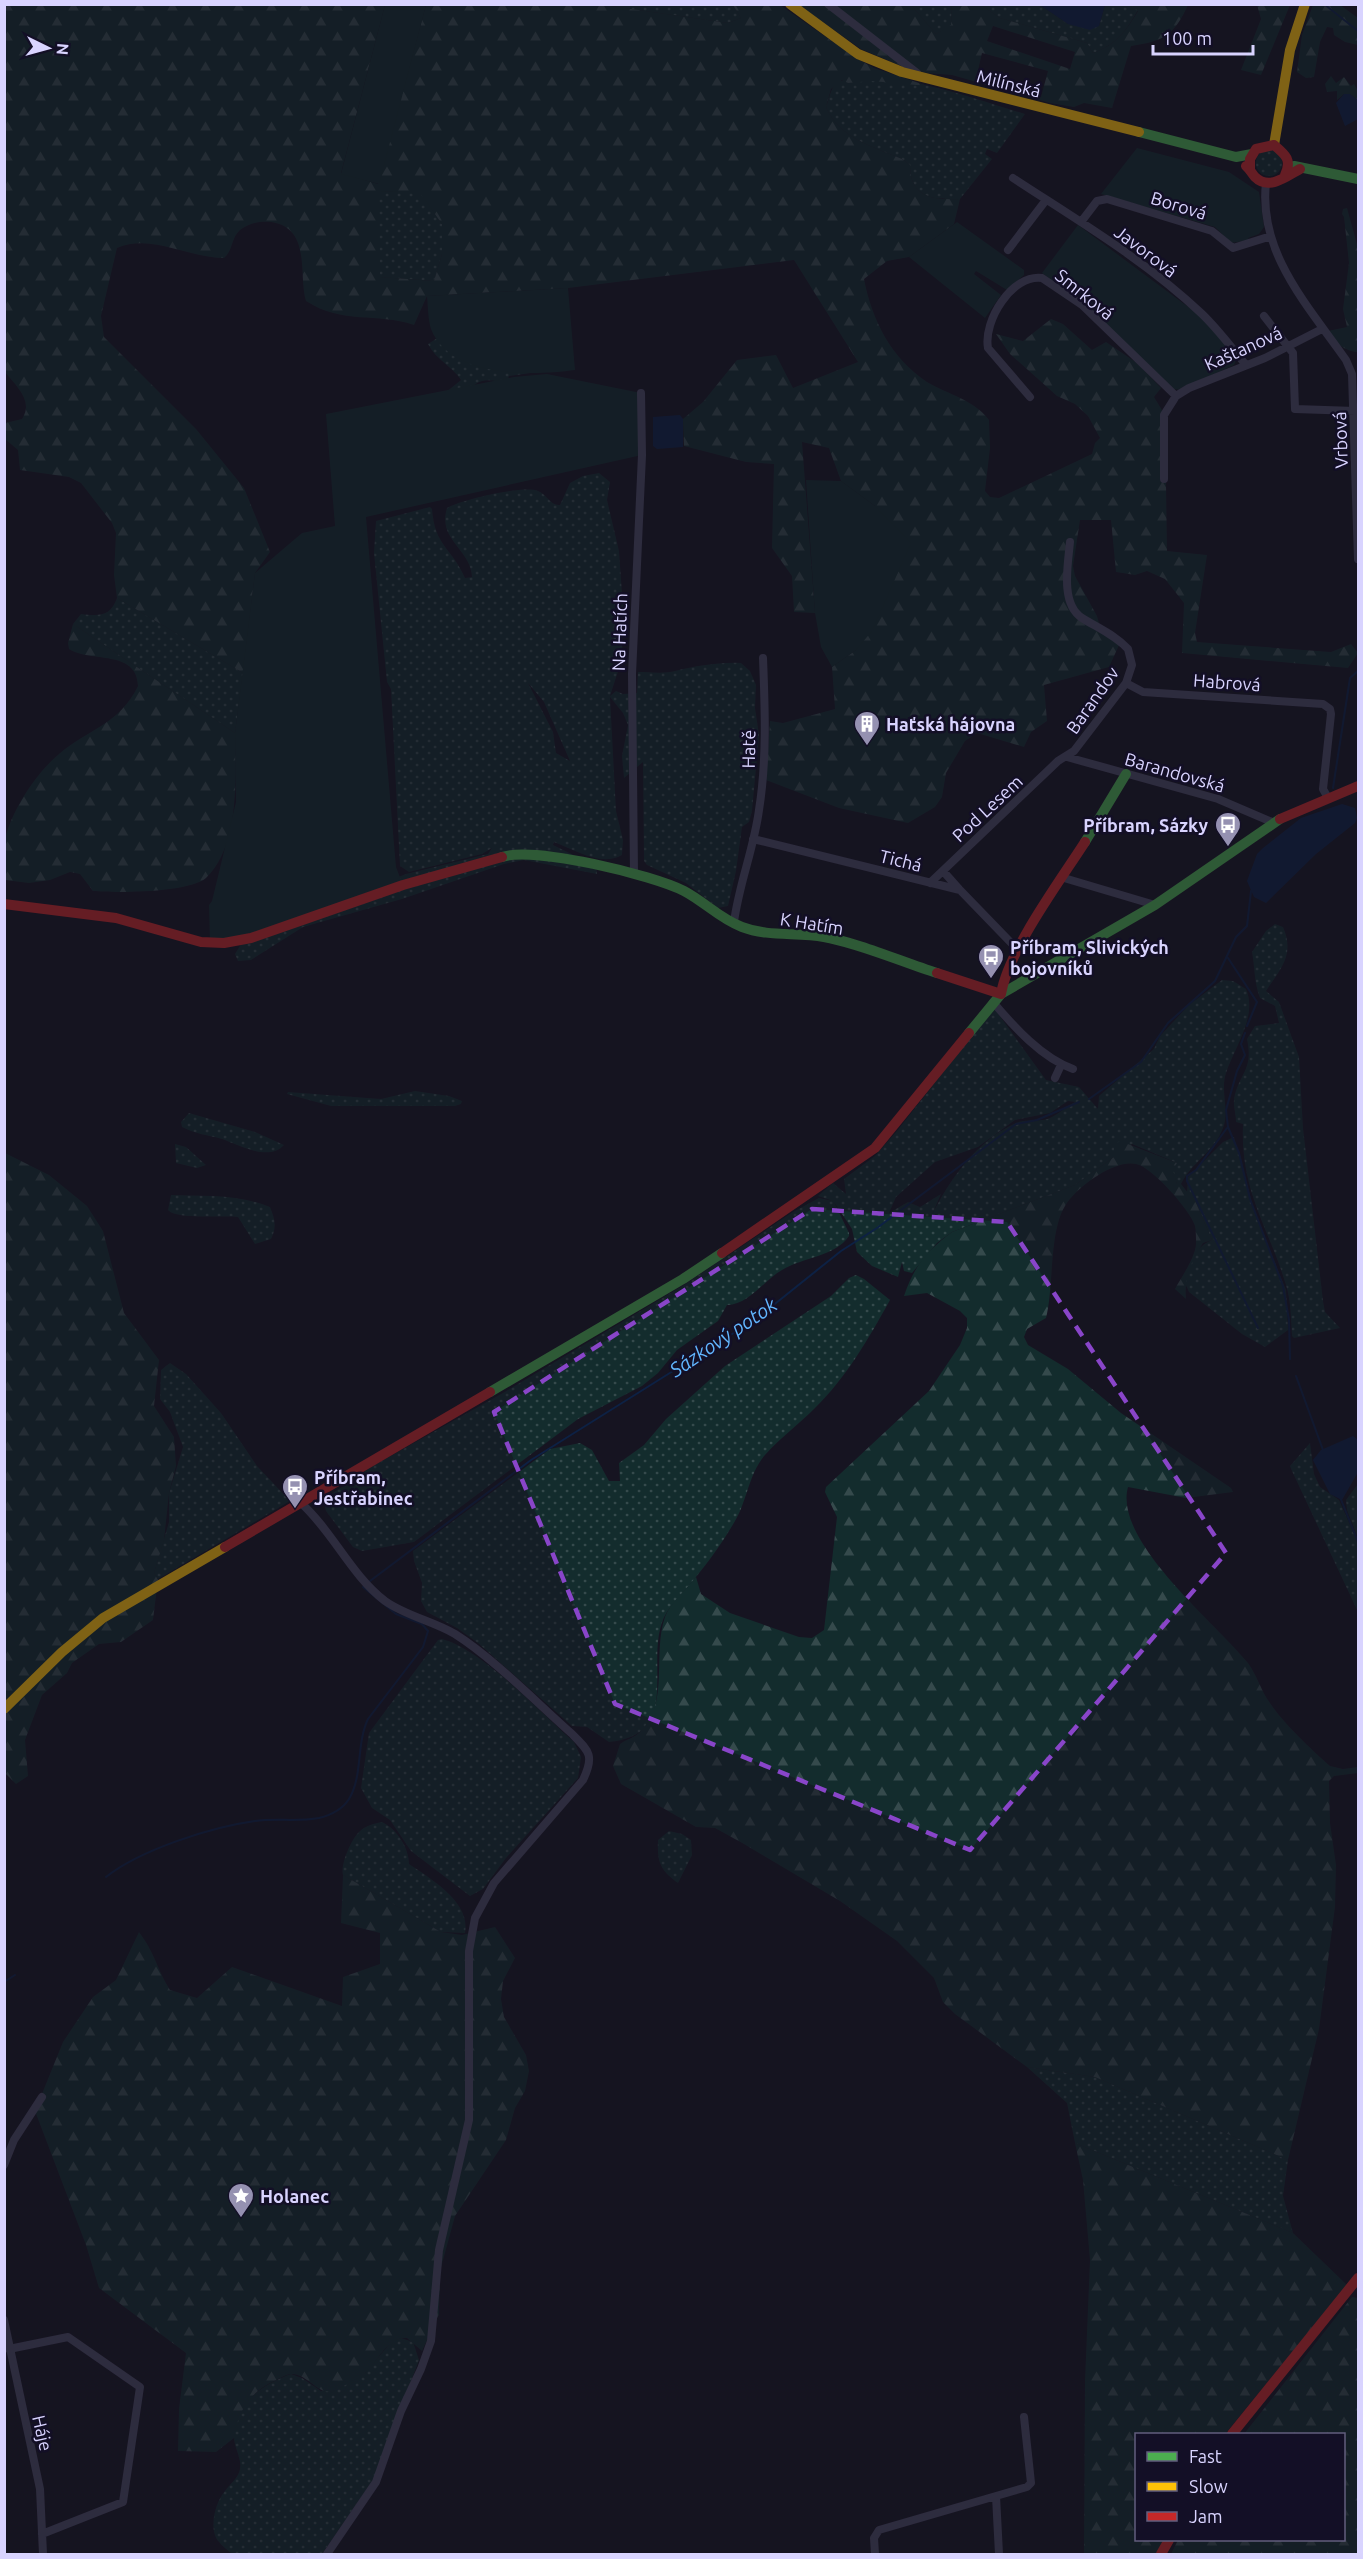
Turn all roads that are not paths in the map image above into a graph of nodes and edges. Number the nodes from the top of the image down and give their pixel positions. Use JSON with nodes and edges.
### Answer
{"nodes":[{"id":1,"x":790,"y":4,"type":"edge"},
{"id":2,"x":828,"y":4,"type":"edge"},
{"id":3,"x":1305,"y":4,"type":"edge"},
{"id":4,"x":926,"y":78,"type":"junction"},
{"id":5,"x":1274,"y":145,"type":"junction"},
{"id":6,"x":1252,"y":154,"type":"junction"},
{"id":7,"x":1236,"y":157,"type":"junction"},
{"id":8,"x":1288,"y":162,"type":"junction"},
{"id":9,"x":1250,"y":169,"type":"junction"},
{"id":10,"x":1299,"y":170,"type":"junction"},
{"id":11,"x":1285,"y":175,"type":"junction"},
{"id":12,"x":1013,"y":178,"type":"dead end"},
{"id":13,"x":1359,"y":179,"type":"edge"},
{"id":14,"x":1266,"y":183,"type":"junction"},
{"id":15,"x":1046,"y":200,"type":"junction"},
{"id":16,"x":1082,"y":222,"type":"junction"},
{"id":17,"x":1271,"y":236,"type":"junction"},
{"id":18,"x":1008,"y":250,"type":"dead end"},
{"id":19,"x":1264,"y":316,"type":"dead end"},
{"id":20,"x":1322,"y":328,"type":"junction"},
{"id":21,"x":1288,"y":345,"type":"junction"},
{"id":22,"x":1246,"y":365,"type":"junction"},
{"id":23,"x":641,"y":393,"type":"dead end"},
{"id":24,"x":1176,"y":396,"type":"junction"},
{"id":25,"x":1030,"y":397,"type":"dead end"},
{"id":26,"x":1355,"y":411,"type":"junction"},
{"id":27,"x":1164,"y":479,"type":"dead end"},
{"id":28,"x":1070,"y":542,"type":"dead end"},
{"id":29,"x":1359,"y":559,"type":"edge"},
{"id":30,"x":763,"y":658,"type":"dead end"},
{"id":31,"x":1126,"y":683,"type":"junction"},
{"id":32,"x":1067,"y":757,"type":"junction"},
{"id":33,"x":1126,"y":774,"type":"junction"},
{"id":34,"x":1359,"y":786,"type":"edge"},
{"id":35,"x":1328,"y":798,"type":"junction"},
{"id":36,"x":1272,"y":822,"type":"junction"},
{"id":37,"x":753,"y":839,"type":"junction"},
{"id":38,"x":943,"y":871,"type":"junction"},
{"id":39,"x":633,"y":873,"type":"junction"},
{"id":40,"x":1064,"y":878,"type":"junction"},
{"id":41,"x":930,"y":883,"type":"junction"},
{"id":42,"x":960,"y":890,"type":"junction"},
{"id":43,"x":4,"y":904,"type":"edge"},
{"id":44,"x":1155,"y":905,"type":"junction"},
{"id":45,"x":734,"y":922,"type":"junction"},
{"id":46,"x":1018,"y":950,"type":"junction"},
{"id":47,"x":1001,"y":994,"type":"junction"},
{"id":48,"x":993,"y":1002,"type":"junction"},
{"id":49,"x":1061,"y":1065,"type":"junction"},
{"id":50,"x":1073,"y":1069,"type":"dead end"},
{"id":51,"x":1055,"y":1078,"type":"dead end"},
{"id":52,"x":301,"y":1503,"type":"junction"},
{"id":53,"x":4,"y":1709,"type":"edge"},
{"id":54,"x":42,"y":2097,"type":"dead end"},
{"id":55,"x":4,"y":2165,"type":"edge"},
{"id":56,"x":1359,"y":2278,"type":"edge"},
{"id":57,"x":4,"y":2320,"type":"edge"},
{"id":58,"x":9,"y":2349,"type":"junction"},
{"id":59,"x":1024,"y":2417,"type":"dead end"},
{"id":60,"x":1233,"y":2433,"type":"edge"},
{"id":61,"x":996,"y":2496,"type":"junction"},
{"id":62,"x":42,"y":2534,"type":"junction"},
{"id":63,"x":43,"y":2554,"type":"edge"},
{"id":64,"x":327,"y":2554,"type":"edge"},
{"id":65,"x":875,"y":2554,"type":"edge"},
{"id":66,"x":999,"y":2554,"type":"edge"}],
"edges":[{"from":1,"to":4,"type":"street","name":"Milínská"},
{"from":2,"to":4,"type":"street"},
{"from":3,"to":5,"type":"street"},
{"from":4,"to":7,"type":"street","name":"Milínská"},
{"from":5,"to":6,"type":"street","name":"Milínská"},
{"from":5,"to":8,"type":"street"},
{"from":6,"to":7,"type":"street","name":"Milínská"},
{"from":6,"to":9,"type":"street"},
{"from":7,"to":9,"type":"street","name":"Milínská"},
{"from":8,"to":10,"type":"street"},
{"from":8,"to":11,"type":"street"},
{"from":9,"to":14,"type":"street","name":"Milínská"},
{"from":10,"to":11,"type":"street"},
{"from":10,"to":13,"type":"street"},
{"from":11,"to":14,"type":"street"},
{"from":12,"to":15,"type":"street","name":"Javorová"},
{"from":14,"to":17,"type":"street","name":"Vrbová"},
{"from":15,"to":16,"type":"street","name":"Javorová"},
{"from":15,"to":18,"type":"street"},
{"from":16,"to":17,"type":"street","name":"Borová"},
{"from":16,"to":22,"type":"street","name":"Javorová"},
{"from":17,"to":20,"type":"street","name":"Vrbová"},
{"from":19,"to":21,"type":"street"},
{"from":20,"to":21,"type":"street","name":"Kaštanová"},
{"from":20,"to":26,"type":"street","name":"Vrbová"},
{"from":21,"to":22,"type":"street","name":"Kaštanová"},
{"from":21,"to":26,"type":"street"},
{"from":22,"to":24,"type":"street","name":"Kaštanová"},
{"from":23,"to":39,"type":"street","name":"Na Hatích"},
{"from":24,"to":25,"type":"street","name":"Smrková"},
{"from":24,"to":27,"type":"street"},
{"from":26,"to":29,"type":"street","name":"Vrbová"},
{"from":28,"to":31,"type":"street","name":"Barandov"},
{"from":30,"to":37,"type":"street","name":"Hatě"},
{"from":31,"to":32,"type":"street","name":"Barandov"},
{"from":31,"to":35,"type":"street","name":"Habrová"},
{"from":32,"to":33,"type":"street","name":"Barandovská"},
{"from":32,"to":38,"type":"street","name":"Pod Lesem"},
{"from":33,"to":36,"type":"street","name":"Barandovská"},
{"from":33,"to":40,"type":"street"},
{"from":34,"to":35,"type":"street"},
{"from":35,"to":36,"type":"street"},
{"from":36,"to":44,"type":"street"},
{"from":37,"to":41,"type":"street","name":"Tichá"},
{"from":37,"to":45,"type":"street"},
{"from":38,"to":41,"type":"street","name":"Pod Lesem"},
{"from":38,"to":42,"type":"street"},
{"from":39,"to":43,"type":"street","name":"K Hatím"},
{"from":39,"to":45,"type":"street","name":"K Hatím"},
{"from":40,"to":44,"type":"street"},
{"from":40,"to":46,"type":"street"},
{"from":41,"to":42,"type":"street","name":"Tichá"},
{"from":42,"to":46,"type":"street"},
{"from":44,"to":47,"type":"street"},
{"from":45,"to":47,"type":"street","name":"K Hatím"},
{"from":46,"to":47,"type":"street"},
{"from":47,"to":48,"type":"street"},
{"from":48,"to":49,"type":"street"},
{"from":48,"to":52,"type":"street"},
{"from":49,"to":50,"type":"street"},
{"from":49,"to":51,"type":"street"},
{"from":52,"to":53,"type":"street"},
{"from":52,"to":64,"type":"street"},
{"from":54,"to":55,"type":"street"},
{"from":56,"to":60,"type":"street"},
{"from":57,"to":58,"type":"street","name":"Háje"},
{"from":58,"to":62,"type":"street","name":"Háje"},
{"from":58,"to":62,"type":"street"},
{"from":59,"to":61,"type":"street"},
{"from":61,"to":65,"type":"street"},
{"from":61,"to":66,"type":"street"},
{"from":62,"to":63,"type":"street","name":"Háje"}]}
